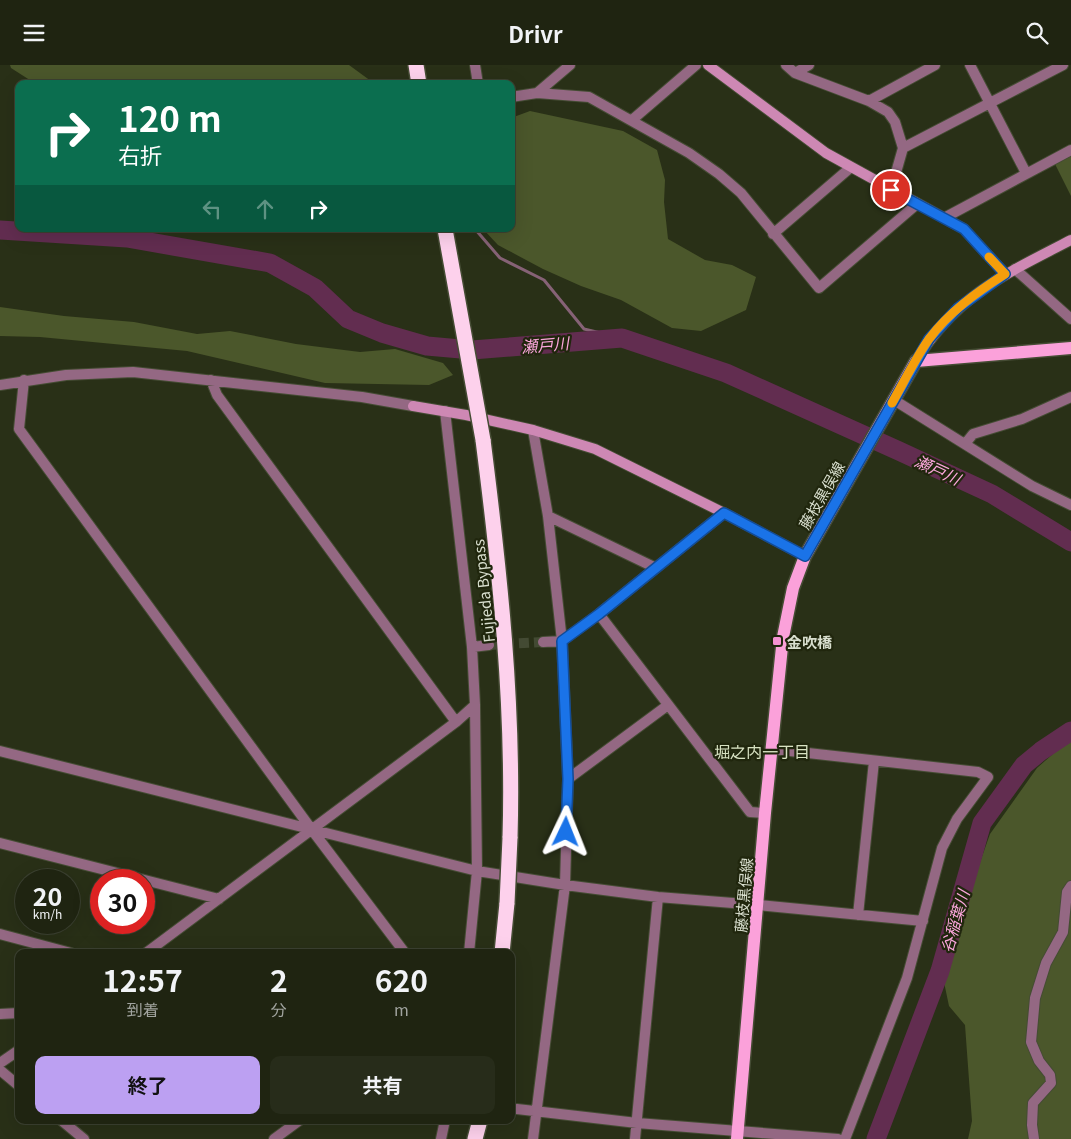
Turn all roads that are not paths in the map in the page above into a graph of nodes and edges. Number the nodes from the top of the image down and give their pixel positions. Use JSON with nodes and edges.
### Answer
{"nodes":[{"id":1,"x":416,"y":65,"type":"edge"},
{"id":2,"x":425,"y":65,"type":"edge"},
{"id":3,"x":476,"y":65,"type":"edge"},
{"id":4,"x":570,"y":65,"type":"edge"},
{"id":5,"x":696,"y":65,"type":"edge"},
{"id":6,"x":708,"y":65,"type":"edge"},
{"id":7,"x":786,"y":65,"type":"edge"},
{"id":8,"x":809,"y":65,"type":"edge"},
{"id":9,"x":935,"y":65,"type":"edge"},
{"id":10,"x":970,"y":65,"type":"edge"},
{"id":11,"x":1063,"y":65,"type":"edge"},
{"id":12,"x":795,"y":73,"type":"junction"},
{"id":13,"x":418,"y":80,"type":"edge"},
{"id":14,"x":426,"y":80,"type":"edge"},
{"id":15,"x":478,"y":80,"type":"edge"},
{"id":16,"x":537,"y":93,"type":"junction"},
{"id":17,"x":515,"y":96,"type":"edge"},
{"id":18,"x":869,"y":101,"type":"junction"},
{"id":19,"x":989,"y":104,"type":"junction"},
{"id":20,"x":632,"y":121,"type":"junction"},
{"id":21,"x":903,"y":148,"type":"junction"},
{"id":22,"x":1071,"y":150,"type":"edge"},
{"id":23,"x":850,"y":168,"type":"junction"},
{"id":24,"x":1026,"y":173,"type":"junction"},
{"id":25,"x":891,"y":190,"type":"junction"},
{"id":26,"x":917,"y":204,"type":"junction"},
{"id":27,"x":944,"y":218,"type":"junction"},
{"id":28,"x":446,"y":232,"type":"edge"},
{"id":29,"x":774,"y":234,"type":"junction"},
{"id":30,"x":1071,"y":240,"type":"edge"},
{"id":31,"x":1014,"y":269,"type":"junction"},
{"id":32,"x":1005,"y":274,"type":"junction"},
{"id":33,"x":1071,"y":319,"type":"edge"},
{"id":34,"x":1071,"y":348,"type":"edge"},
{"id":35,"x":916,"y":361,"type":"junction"},
{"id":36,"x":24,"y":380,"type":"junction"},
{"id":37,"x":211,"y":380,"type":"junction"},
{"id":38,"x":0,"y":385,"type":"edge"},
{"id":39,"x":1071,"y":397,"type":"edge"},
{"id":40,"x":891,"y":404,"type":"junction"},
{"id":41,"x":445,"y":411,"type":"junction"},
{"id":42,"x":533,"y":430,"type":"junction"},
{"id":43,"x":965,"y":444,"type":"junction"},
{"id":44,"x":1068,"y":501,"type":"edge"},
{"id":45,"x":724,"y":513,"type":"junction"},
{"id":46,"x":548,"y":516,"type":"junction"},
{"id":47,"x":805,"y":556,"type":"junction"},
{"id":48,"x":656,"y":568,"type":"junction"},
{"id":49,"x":599,"y":614,"type":"junction"},
{"id":50,"x":562,"y":641,"type":"junction"},
{"id":51,"x":543,"y":642,"type":"tunnel mouth"},
{"id":52,"x":489,"y":645,"type":"tunnel mouth"},
{"id":53,"x":472,"y":647,"type":"junction"},
{"id":54,"x":475,"y":705,"type":"junction"},
{"id":55,"x":668,"y":705,"type":"junction"},
{"id":56,"x":456,"y":721,"type":"junction"},
{"id":57,"x":772,"y":749,"type":"junction"},
{"id":58,"x":0,"y":751,"type":"edge"},
{"id":59,"x":874,"y":761,"type":"junction"},
{"id":60,"x":568,"y":779,"type":"junction"},
{"id":61,"x":765,"y":813,"type":"junction"},
{"id":62,"x":312,"y":830,"type":"junction"},
{"id":63,"x":0,"y":843,"type":"edge"},
{"id":64,"x":477,"y":871,"type":"junction"},
{"id":65,"x":565,"y":885,"type":"junction"},
{"id":66,"x":1071,"y":886,"type":"edge"},
{"id":67,"x":658,"y":897,"type":"junction"},
{"id":68,"x":219,"y":899,"type":"junction"},
{"id":69,"x":758,"y":905,"type":"junction"},
{"id":70,"x":858,"y":915,"type":"junction"},
{"id":71,"x":924,"y":921,"type":"junction"},
{"id":72,"x":0,"y":933,"type":"edge"},
{"id":73,"x":57,"y":949,"type":"edge"},
{"id":74,"x":151,"y":949,"type":"edge"},
{"id":75,"x":402,"y":949,"type":"edge"},
{"id":76,"x":469,"y":949,"type":"edge"},
{"id":77,"x":502,"y":949,"type":"edge"},
{"id":78,"x":15,"y":1013,"type":"edge"},
{"id":79,"x":0,"y":1014,"type":"edge"},
{"id":80,"x":15,"y":1054,"type":"edge"},
{"id":81,"x":0,"y":1063,"type":"edge"},
{"id":82,"x":0,"y":1070,"type":"edge"},
{"id":83,"x":15,"y":1083,"type":"edge"},
{"id":84,"x":517,"y":1109,"type":"dead end"},
{"id":85,"x":537,"y":1110,"type":"junction"},
{"id":86,"x":637,"y":1123,"type":"junction"},
{"id":87,"x":66,"y":1124,"type":"edge"},
{"id":88,"x":295,"y":1124,"type":"edge"},
{"id":89,"x":444,"y":1124,"type":"edge"},
{"id":90,"x":481,"y":1124,"type":"edge"},
{"id":91,"x":482,"y":1124,"type":"edge"},
{"id":92,"x":483,"y":1124,"type":"edge"},
{"id":93,"x":737,"y":1135,"type":"edge"},
{"id":94,"x":84,"y":1139,"type":"edge"},
{"id":95,"x":274,"y":1139,"type":"edge"},
{"id":96,"x":441,"y":1139,"type":"edge"},
{"id":97,"x":475,"y":1139,"type":"edge"},
{"id":98,"x":480,"y":1139,"type":"edge"},
{"id":99,"x":484,"y":1139,"type":"edge"},
{"id":100,"x":533,"y":1139,"type":"edge"},
{"id":101,"x":635,"y":1139,"type":"edge"},
{"id":102,"x":838,"y":1139,"type":"edge"},
{"id":103,"x":845,"y":1139,"type":"edge"},
{"id":104,"x":1034,"y":1139,"type":"edge"}],
"edges":[{"from":1,"to":13,"type":"highway"},
{"from":2,"to":14,"type":"highway"},
{"from":3,"to":15,"type":"street"},
{"from":4,"to":16,"type":"street"},
{"from":5,"to":20,"type":"street"},
{"from":6,"to":23,"type":"street"},
{"from":7,"to":12,"type":"street"},
{"from":8,"to":12,"type":"street"},
{"from":9,"to":18,"type":"street"},
{"from":10,"to":19,"type":"street"},
{"from":11,"to":19,"type":"street"},
{"from":12,"to":18,"type":"street"},
{"from":16,"to":17,"type":"street"},
{"from":16,"to":20,"type":"street"},
{"from":18,"to":21,"type":"street"},
{"from":19,"to":21,"type":"street"},
{"from":19,"to":24,"type":"street"},
{"from":20,"to":29,"type":"street"},
{"from":21,"to":25,"type":"street"},
{"from":22,"to":24,"type":"street"},
{"from":23,"to":25,"type":"street"},
{"from":23,"to":29,"type":"street"},
{"from":24,"to":27,"type":"street"},
{"from":25,"to":26,"type":"street"},
{"from":26,"to":27,"type":"street"},
{"from":26,"to":29,"type":"street"},
{"from":27,"to":32,"type":"street"},
{"from":28,"to":77,"type":"highway","name":"Fujieda Bypass","bridge":true},
{"from":30,"to":31,"type":"street"},
{"from":31,"to":32,"type":"street"},
{"from":31,"to":33,"type":"street"},
{"from":32,"to":35,"type":"street"},
{"from":34,"to":35,"type":"main road"},
{"from":35,"to":40,"type":"main road","name":"藤枝黒俣線"},
{"from":36,"to":37,"type":"street"},
{"from":36,"to":38,"type":"street"},
{"from":36,"to":62,"type":"street"},
{"from":37,"to":41,"type":"street"},
{"from":37,"to":56,"type":"street"},
{"from":39,"to":43,"type":"street"},
{"from":40,"to":43,"type":"street"},
{"from":40,"to":47,"type":"main road","name":"藤枝黒俣線"},
{"from":41,"to":42,"type":"street"},
{"from":41,"to":53,"type":"street"},
{"from":42,"to":45,"type":"street"},
{"from":42,"to":46,"type":"street"},
{"from":43,"to":44,"type":"street"},
{"from":45,"to":47,"type":"street"},
{"from":45,"to":48,"type":"street"},
{"from":46,"to":48,"type":"street"},
{"from":46,"to":50,"type":"street"},
{"from":47,"to":57,"type":"main road","name":"藤枝黒俣線"},
{"from":48,"to":49,"type":"street"},
{"from":49,"to":50,"type":"street"},
{"from":49,"to":55,"type":"street"},
{"from":50,"to":51,"type":"street"},
{"from":50,"to":60,"type":"street"},
{"from":52,"to":53,"type":"street"},
{"from":53,"to":54,"type":"street"},
{"from":54,"to":56,"type":"street"},
{"from":54,"to":64,"type":"street"},
{"from":55,"to":60,"type":"street"},
{"from":55,"to":61,"type":"street"},
{"from":56,"to":62,"type":"street"},
{"from":57,"to":59,"type":"street"},
{"from":57,"to":61,"type":"main road","name":"藤枝黒俣線"},
{"from":58,"to":62,"type":"street"},
{"from":59,"to":70,"type":"street"},
{"from":59,"to":71,"type":"street"},
{"from":60,"to":65,"type":"street"},
{"from":61,"to":69,"type":"main road","name":"藤枝黒俣線"},
{"from":62,"to":64,"type":"street"},
{"from":62,"to":68,"type":"street"},
{"from":62,"to":75,"type":"street"},
{"from":63,"to":68,"type":"street"},
{"from":64,"to":65,"type":"street"},
{"from":64,"to":76,"type":"street"},
{"from":65,"to":67,"type":"street"},
{"from":65,"to":85,"type":"street"},
{"from":66,"to":104,"type":"street"},
{"from":67,"to":69,"type":"street"},
{"from":67,"to":86,"type":"street"},
{"from":68,"to":74,"type":"street"},
{"from":69,"to":70,"type":"street"},
{"from":69,"to":93,"type":"main road","name":"藤枝黒俣線"},
{"from":70,"to":71,"type":"street"},
{"from":71,"to":103,"type":"street"},
{"from":72,"to":73,"type":"street"},
{"from":78,"to":79,"type":"street"},
{"from":80,"to":81,"type":"street"},
{"from":82,"to":83,"type":"street"},
{"from":84,"to":85,"type":"street"},
{"from":85,"to":86,"type":"street"},
{"from":85,"to":100,"type":"street"},
{"from":86,"to":93,"type":"street"},
{"from":86,"to":101,"type":"street"},
{"from":87,"to":94,"type":"street"},
{"from":88,"to":95,"type":"street"},
{"from":89,"to":96,"type":"street"},
{"from":90,"to":97,"type":"highway"},
{"from":91,"to":98,"type":"highway"},
{"from":92,"to":99,"type":"highway"},
{"from":93,"to":102,"type":"street"}]}
